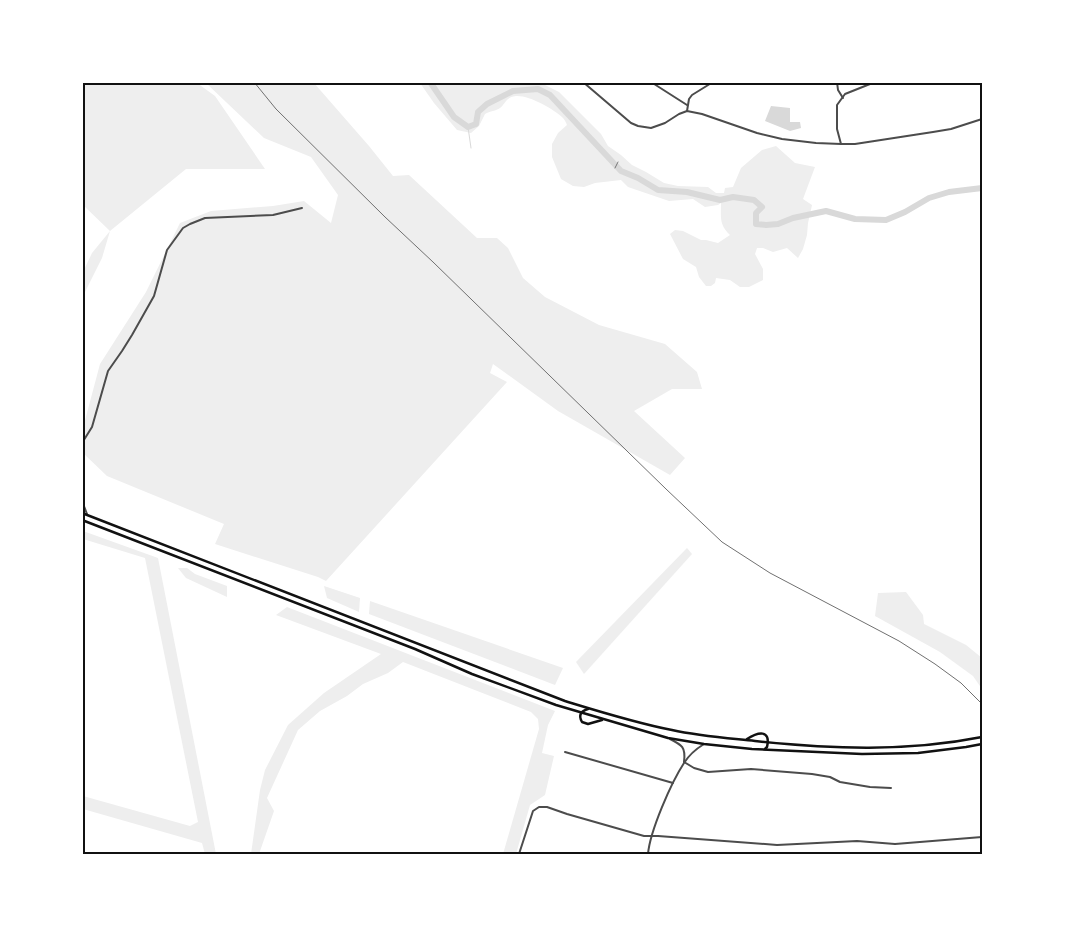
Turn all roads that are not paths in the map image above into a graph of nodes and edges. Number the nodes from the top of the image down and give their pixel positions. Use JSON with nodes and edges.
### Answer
{"nodes":[{"id":1,"x":583,"y":82,"type":"edge"},
{"id":2,"x":651,"y":82,"type":"edge"},
{"id":3,"x":713,"y":82,"type":"edge"},
{"id":4,"x":837,"y":82,"type":"edge"},
{"id":5,"x":875,"y":82,"type":"edge"},
{"id":6,"x":843,"y":98,"type":"junction"},
{"id":7,"x":688,"y":105,"type":"junction"},
{"id":8,"x":687,"y":110,"type":"junction"},
{"id":9,"x":982,"y":119,"type":"edge"},
{"id":10,"x":841,"y":144,"type":"junction"},
{"id":11,"x":302,"y":208,"type":"dead end"},
{"id":12,"x":82,"y":443,"type":"edge"},
{"id":13,"x":82,"y":501,"type":"edge"},
{"id":14,"x":82,"y":512,"type":"edge"},
{"id":15,"x":87,"y":514,"type":"junction"},
{"id":16,"x":82,"y":520,"type":"edge"},
{"id":17,"x":590,"y":708,"type":"junction"},
{"id":18,"x":581,"y":712,"type":"junction"},
{"id":19,"x":604,"y":719,"type":"junction"},
{"id":20,"x":982,"y":737,"type":"edge"},
{"id":21,"x":668,"y":738,"type":"junction"},
{"id":22,"x":746,"y":740,"type":"junction"},
{"id":23,"x":768,"y":742,"type":"junction"},
{"id":24,"x":704,"y":744,"type":"junction"},
{"id":25,"x":982,"y":744,"type":"edge"},
{"id":26,"x":765,"y":750,"type":"junction"},
{"id":27,"x":565,"y":752,"type":"dead end"},
{"id":28,"x":684,"y":762,"type":"junction"},
{"id":29,"x":672,"y":783,"type":"junction"},
{"id":30,"x":891,"y":788,"type":"dead end"},
{"id":31,"x":652,"y":836,"type":"junction"},
{"id":32,"x":982,"y":837,"type":"edge"},
{"id":33,"x":519,"y":854,"type":"edge"},
{"id":34,"x":648,"y":854,"type":"edge"}],
"edges":[{"from":1,"to":8,"type":"street"},
{"from":2,"to":7,"type":"street"},
{"from":3,"to":7,"type":"street"},
{"from":4,"to":6,"type":"street"},
{"from":5,"to":6,"type":"street"},
{"from":6,"to":10,"type":"street"},
{"from":7,"to":8,"type":"street"},
{"from":8,"to":10,"type":"street"},
{"from":9,"to":10,"type":"street"},
{"from":11,"to":12,"type":"street"},
{"from":13,"to":15,"type":"street"},
{"from":14,"to":15,"type":"highway"},
{"from":15,"to":17,"type":"highway"},
{"from":16,"to":18,"type":"highway"},
{"from":17,"to":18,"type":"highway"},
{"from":17,"to":22,"type":"highway"},
{"from":18,"to":19,"type":"highway"},
{"from":18,"to":19,"type":"highway"},
{"from":19,"to":21,"type":"highway"},
{"from":20,"to":23,"type":"highway"},
{"from":21,"to":24,"type":"highway"},
{"from":21,"to":28,"type":"street"},
{"from":22,"to":23,"type":"highway"},
{"from":22,"to":23,"type":"highway"},
{"from":23,"to":26,"type":"highway"},
{"from":24,"to":26,"type":"highway"},
{"from":24,"to":28,"type":"street"},
{"from":25,"to":26,"type":"highway"},
{"from":27,"to":29,"type":"street"},
{"from":28,"to":29,"type":"street"},
{"from":28,"to":30,"type":"street"},
{"from":29,"to":31,"type":"street"},
{"from":31,"to":32,"type":"street"},
{"from":31,"to":33,"type":"street"},
{"from":31,"to":34,"type":"street"}]}
